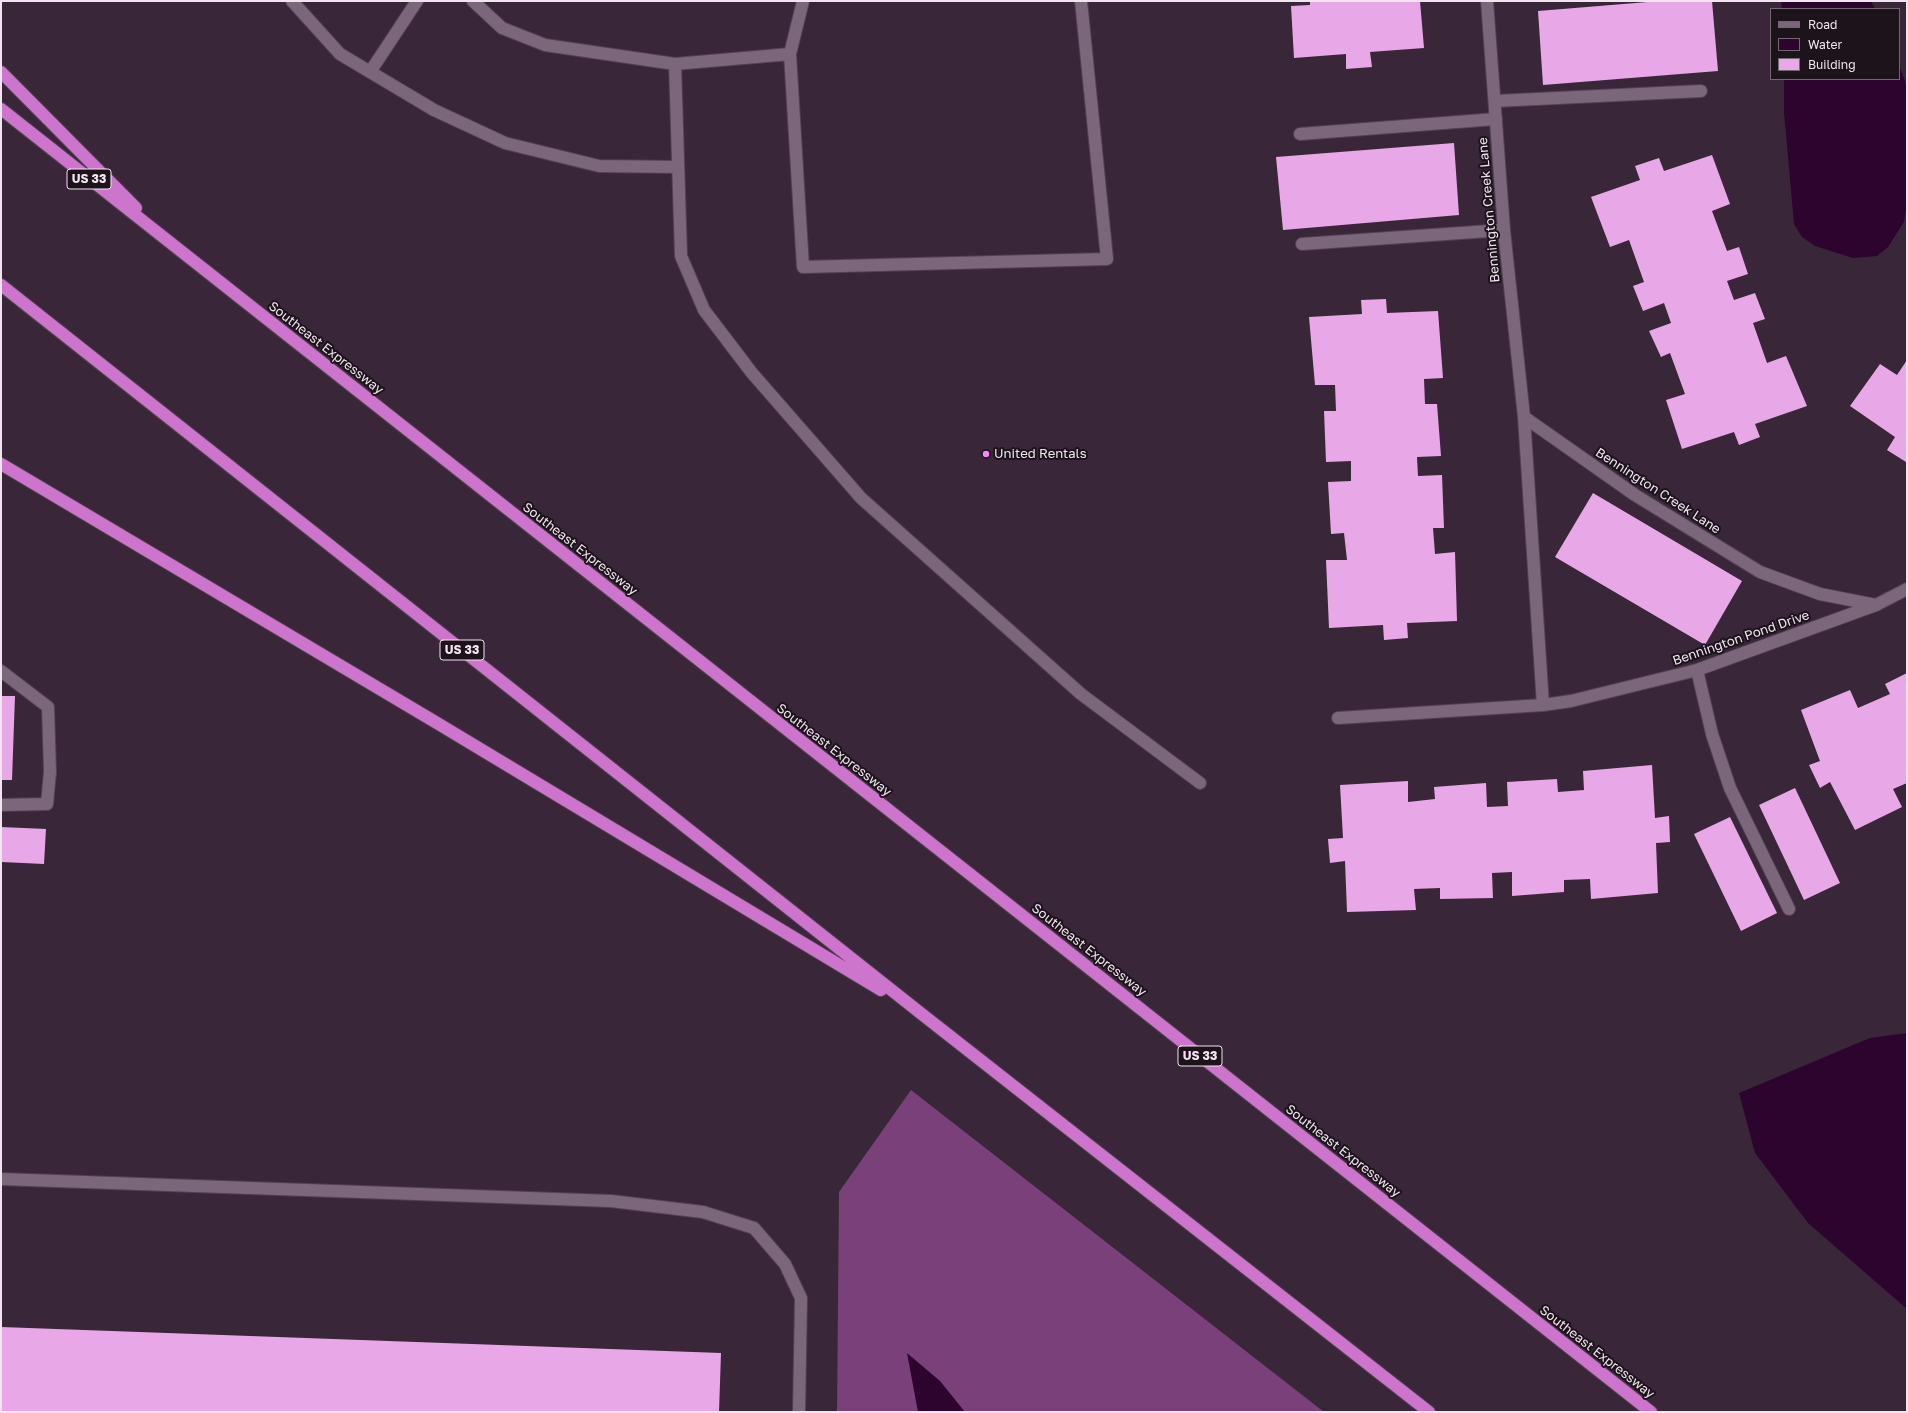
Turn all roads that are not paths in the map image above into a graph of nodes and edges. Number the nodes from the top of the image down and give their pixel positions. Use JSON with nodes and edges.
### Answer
{"nodes":[{"id":1,"x":292,"y":1,"type":"edge"},
{"id":2,"x":416,"y":1,"type":"edge"},
{"id":3,"x":473,"y":1,"type":"edge"},
{"id":4,"x":804,"y":1,"type":"edge"},
{"id":5,"x":1081,"y":1,"type":"edge"},
{"id":6,"x":1487,"y":1,"type":"edge"},
{"id":7,"x":790,"y":54,"type":"junction"},
{"id":8,"x":675,"y":64,"type":"junction"},
{"id":9,"x":1,"y":72,"type":"edge"},
{"id":10,"x":370,"y":72,"type":"junction"},
{"id":11,"x":1701,"y":91,"type":"dead end"},
{"id":12,"x":1495,"y":101,"type":"junction"},
{"id":13,"x":1,"y":109,"type":"edge"},
{"id":14,"x":1496,"y":120,"type":"junction"},
{"id":15,"x":1300,"y":134,"type":"dead end"},
{"id":16,"x":678,"y":167,"type":"junction"},
{"id":17,"x":1504,"y":230,"type":"junction"},
{"id":18,"x":1302,"y":244,"type":"dead end"},
{"id":19,"x":177,"y":248,"type":"junction"},
{"id":20,"x":1,"y":285,"type":"edge"},
{"id":21,"x":1524,"y":417,"type":"junction"},
{"id":22,"x":1,"y":464,"type":"edge"},
{"id":23,"x":1782,"y":581,"type":"joint"},
{"id":24,"x":1907,"y":589,"type":"edge"},
{"id":25,"x":1876,"y":605,"type":"junction"},
{"id":26,"x":1697,"y":670,"type":"junction"},
{"id":27,"x":1,"y":671,"type":"edge"},
{"id":28,"x":1543,"y":705,"type":"junction"},
{"id":29,"x":1338,"y":718,"type":"dead end"},
{"id":30,"x":1200,"y":783,"type":"dead end"},
{"id":31,"x":1,"y":805,"type":"edge"},
{"id":32,"x":1789,"y":909,"type":"dead end"},
{"id":33,"x":923,"y":1015,"type":"junction"},
{"id":34,"x":1,"y":1179,"type":"edge"},
{"id":35,"x":799,"y":1412,"type":"edge"},
{"id":36,"x":1429,"y":1412,"type":"edge"},
{"id":37,"x":1651,"y":1412,"type":"edge"}],
"edges":[{"from":1,"to":10,"type":"street"},
{"from":2,"to":10,"type":"street"},
{"from":3,"to":8,"type":"street"},
{"from":4,"to":7,"type":"street"},
{"from":5,"to":7,"type":"street"},
{"from":6,"to":12,"type":"street","name":"Bennington Creek Lane"},
{"from":7,"to":8,"type":"street"},
{"from":8,"to":16,"type":"street"},
{"from":9,"to":19,"type":"highway"},
{"from":10,"to":16,"type":"street"},
{"from":11,"to":12,"type":"street"},
{"from":12,"to":14,"type":"street","name":"Bennington Creek Lane"},
{"from":13,"to":19,"type":"highway","name":"Southeast Expressway","number":"US 33"},
{"from":14,"to":15,"type":"street"},
{"from":14,"to":17,"type":"street","name":"Bennington Creek Lane"},
{"from":16,"to":30,"type":"street"},
{"from":17,"to":18,"type":"street"},
{"from":17,"to":21,"type":"street","name":"Bennington Creek Lane"},
{"from":19,"to":37,"type":"highway","name":"Southeast Expressway","number":"US 33"},
{"from":20,"to":33,"type":"highway","number":"US 33"},
{"from":21,"to":23,"type":"street","name":"Bennington Creek Lane"},
{"from":21,"to":28,"type":"street","name":"Bennington Creek Lane"},
{"from":22,"to":33,"type":"highway"},
{"from":23,"to":25,"type":"street","name":"Bennington Pond Drive"},
{"from":24,"to":25,"type":"street","name":"Bennington Pond Drive"},
{"from":25,"to":26,"type":"street","name":"Bennington Pond Drive"},
{"from":26,"to":28,"type":"street","name":"Bennington Pond Drive"},
{"from":26,"to":32,"type":"street"},
{"from":27,"to":31,"type":"street"},
{"from":28,"to":29,"type":"street","name":"Bennington Pond Drive"},
{"from":33,"to":36,"type":"highway","number":"US 33"},
{"from":34,"to":35,"type":"street"}]}
